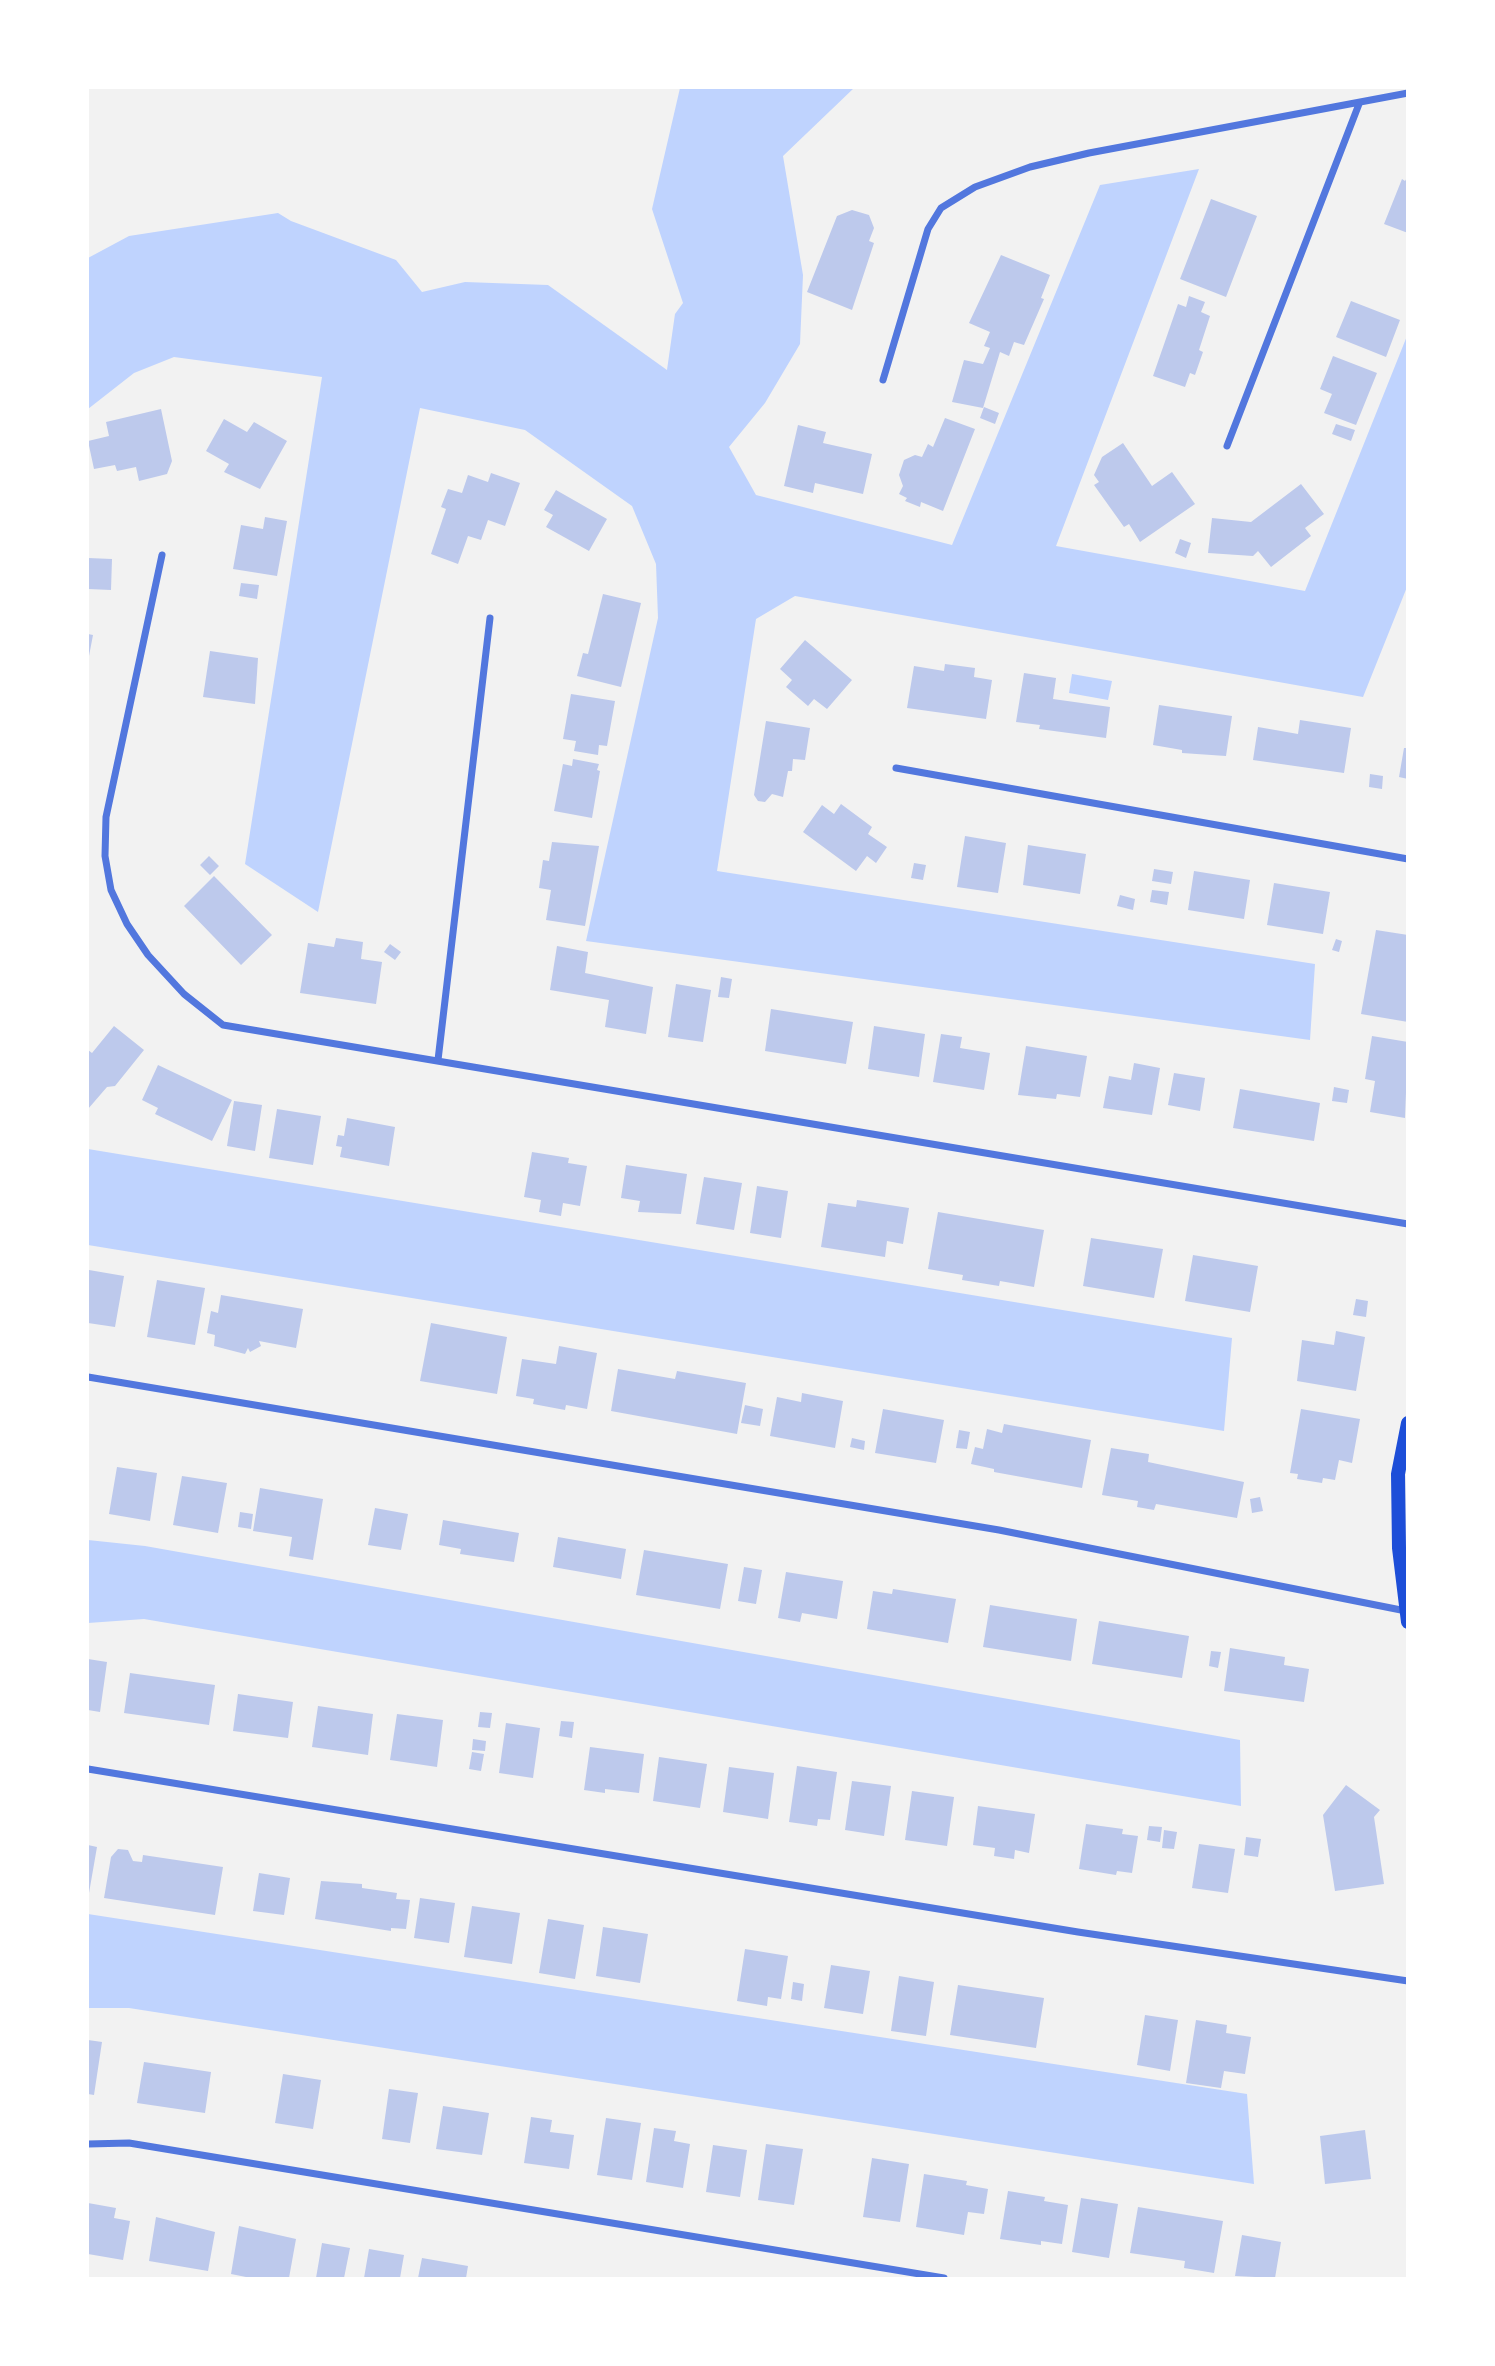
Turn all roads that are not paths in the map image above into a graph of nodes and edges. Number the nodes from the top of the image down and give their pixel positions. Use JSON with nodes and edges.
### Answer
{"nodes":[{"id":1,"x":1408,"y":93,"type":"edge"},
{"id":2,"x":1359,"y":104,"type":"junction"},
{"id":3,"x":883,"y":380,"type":"dead end"},
{"id":4,"x":1227,"y":446,"type":"dead end"},
{"id":5,"x":162,"y":555,"type":"dead end"},
{"id":6,"x":490,"y":618,"type":"dead end"},
{"id":7,"x":896,"y":768,"type":"dead end"},
{"id":8,"x":1408,"y":859,"type":"edge"},
{"id":9,"x":438,"y":1060,"type":"junction"},
{"id":10,"x":1408,"y":1224,"type":"edge"},
{"id":11,"x":88,"y":1377,"type":"edge"},
{"id":12,"x":1408,"y":1423,"type":"edge"},
{"id":13,"x":1407,"y":1616,"type":"edge"},
{"id":14,"x":88,"y":1769,"type":"edge"},
{"id":15,"x":1408,"y":1981,"type":"edge"},
{"id":16,"x":88,"y":2144,"type":"edge"},
{"id":17,"x":944,"y":2278,"type":"edge"}],
"edges":[{"from":1,"to":2,"type":"street"},
{"from":2,"to":3,"type":"street"},
{"from":2,"to":4,"type":"street"},
{"from":5,"to":9,"type":"street"},
{"from":6,"to":9,"type":"street"},
{"from":7,"to":8,"type":"street"},
{"from":9,"to":10,"type":"street"},
{"from":11,"to":13,"type":"street"},
{"from":12,"to":13,"type":"main road"},
{"from":14,"to":15,"type":"street"},
{"from":16,"to":17,"type":"street"}]}
